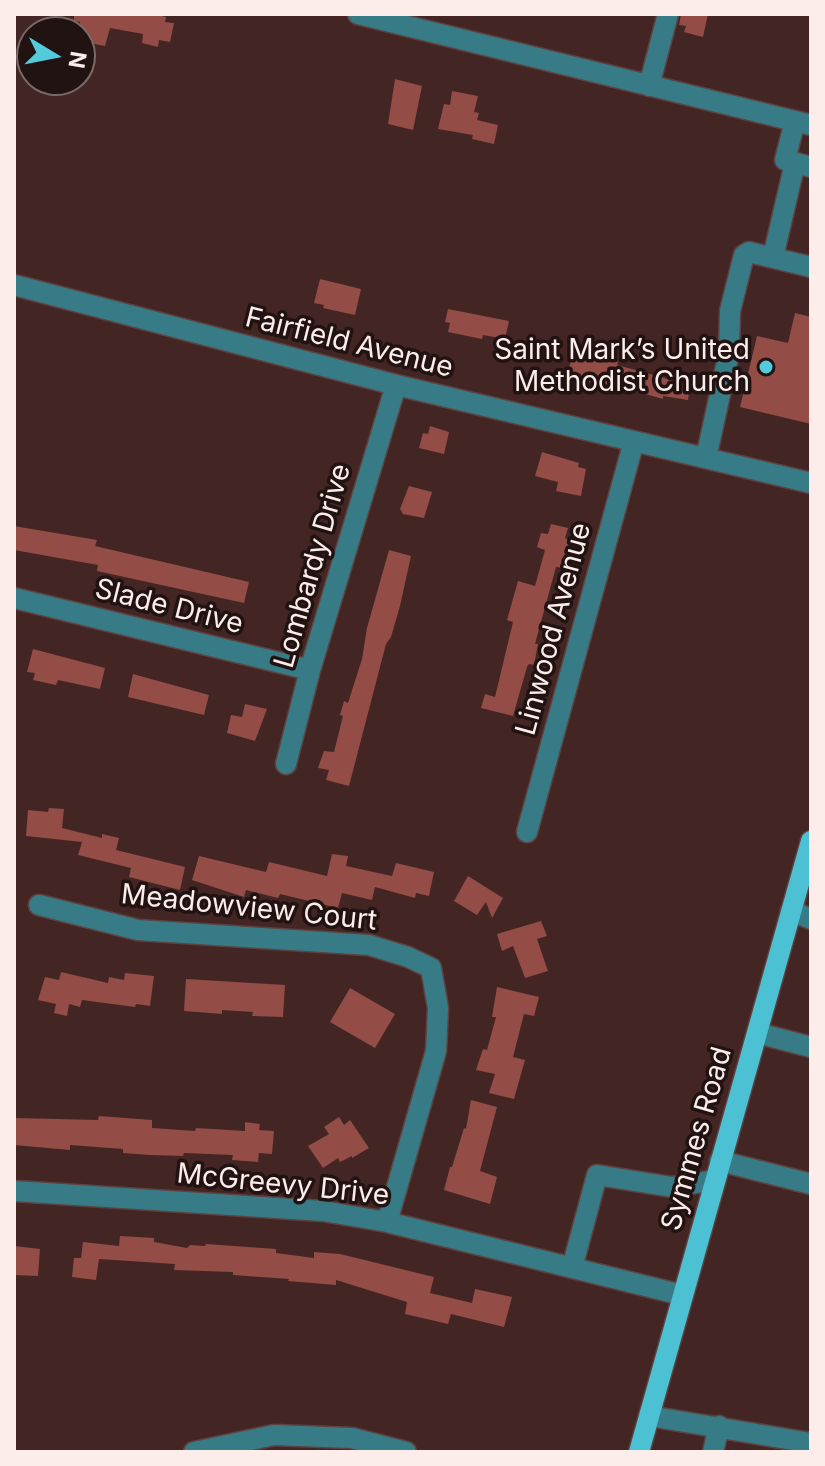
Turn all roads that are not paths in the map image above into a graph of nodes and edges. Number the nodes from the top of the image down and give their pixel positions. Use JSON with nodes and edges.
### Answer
{"nodes":[{"id":1,"x":358,"y":14,"type":"edge"},
{"id":2,"x":668,"y":14,"type":"edge"},
{"id":3,"x":379,"y":16,"type":"edge"},
{"id":4,"x":649,"y":86,"type":"junction"},
{"id":5,"x":803,"y":123,"type":"edge"},
{"id":6,"x":803,"y":165,"type":"edge"},
{"id":7,"x":773,"y":257,"type":"junction"},
{"id":8,"x":811,"y":267,"type":"edge"},
{"id":9,"x":14,"y":285,"type":"edge"},
{"id":10,"x":396,"y":385,"type":"junction"},
{"id":11,"x":634,"y":441,"type":"junction"},
{"id":12,"x":706,"y":458,"type":"junction"},
{"id":13,"x":811,"y":483,"type":"edge"},
{"id":14,"x":14,"y":598,"type":"edge"},
{"id":15,"x":310,"y":670,"type":"junction"},
{"id":16,"x":286,"y":764,"type":"dead end"},
{"id":17,"x":527,"y":832,"type":"dead end"},
{"id":18,"x":811,"y":841,"type":"edge"},
{"id":19,"x":39,"y":905,"type":"dead end"},
{"id":20,"x":791,"y":911,"type":"junction"},
{"id":21,"x":811,"y":919,"type":"edge"},
{"id":22,"x":757,"y":1033,"type":"junction"},
{"id":23,"x":811,"y":1047,"type":"edge"},
{"id":24,"x":717,"y":1170,"type":"junction"},
{"id":25,"x":811,"y":1184,"type":"edge"},
{"id":26,"x":14,"y":1191,"type":"edge"},
{"id":27,"x":387,"y":1222,"type":"junction"},
{"id":28,"x":572,"y":1268,"type":"junction"},
{"id":29,"x":682,"y":1295,"type":"junction"},
{"id":30,"x":649,"y":1416,"type":"junction"},
{"id":31,"x":719,"y":1426,"type":"junction"},
{"id":32,"x":811,"y":1443,"type":"edge"},
{"id":33,"x":194,"y":1452,"type":"edge"},
{"id":34,"x":406,"y":1452,"type":"edge"},
{"id":35,"x":639,"y":1452,"type":"edge"},
{"id":36,"x":713,"y":1452,"type":"edge"}],
"edges":[{"from":1,"to":3,"type":"street"},
{"from":2,"to":4,"type":"street"},
{"from":3,"to":4,"type":"street"},
{"from":4,"to":5,"type":"street"},
{"from":5,"to":6,"type":"street"},
{"from":6,"to":7,"type":"street"},
{"from":7,"to":8,"type":"street"},
{"from":7,"to":12,"type":"street"},
{"from":9,"to":10,"type":"street","name":"Fairfield Avenue"},
{"from":10,"to":11,"type":"street","name":"Fairfield Avenue"},
{"from":10,"to":15,"type":"street","name":"Lombardy Drive"},
{"from":11,"to":12,"type":"street","name":"Fairfield Avenue"},
{"from":11,"to":17,"type":"street","name":"Linwood Avenue"},
{"from":12,"to":13,"type":"street","name":"Fairfield Avenue"},
{"from":14,"to":15,"type":"street","name":"Slade Drive"},
{"from":15,"to":16,"type":"street","name":"Lombardy Drive"},
{"from":18,"to":20,"type":"main road","name":"Symmes Road"},
{"from":19,"to":27,"type":"street","name":"Meadowview Court"},
{"from":20,"to":21,"type":"street"},
{"from":20,"to":22,"type":"main road","name":"Symmes Road"},
{"from":22,"to":23,"type":"street"},
{"from":22,"to":24,"type":"main road","name":"Symmes Road"},
{"from":24,"to":25,"type":"street"},
{"from":24,"to":28,"type":"street"},
{"from":24,"to":29,"type":"main road","name":"Symmes Road"},
{"from":26,"to":27,"type":"street","name":"McGreevy Drive"},
{"from":27,"to":28,"type":"street","name":"McGreevy Drive"},
{"from":28,"to":29,"type":"street","name":"McGreevy Drive"},
{"from":29,"to":30,"type":"main road","name":"Symmes Road"},
{"from":30,"to":31,"type":"street"},
{"from":30,"to":35,"type":"main road","name":"Symmes Road"},
{"from":31,"to":32,"type":"street"},
{"from":31,"to":36,"type":"street"},
{"from":33,"to":34,"type":"street"}]}
